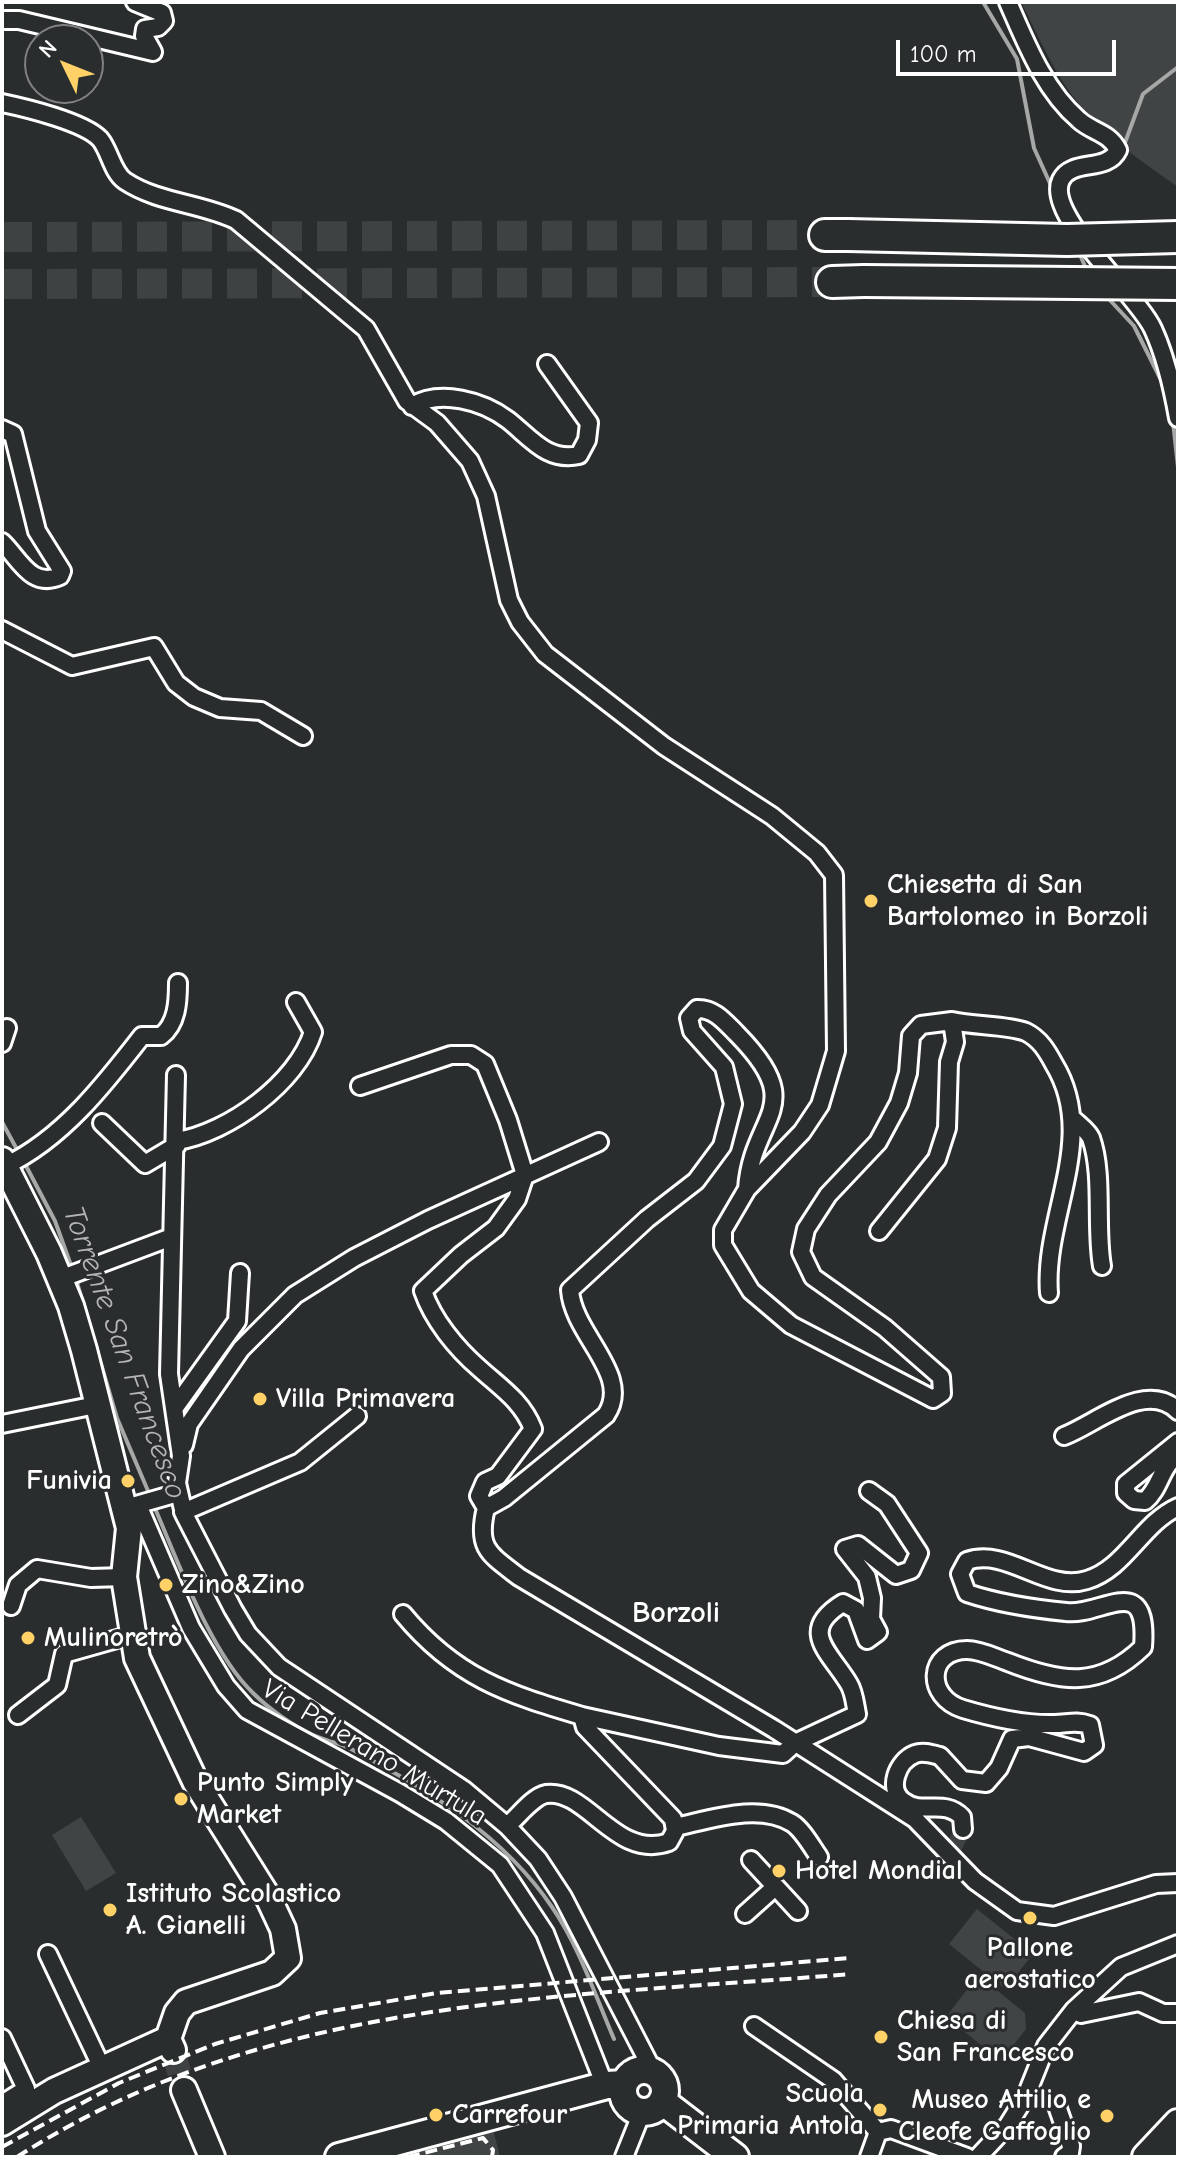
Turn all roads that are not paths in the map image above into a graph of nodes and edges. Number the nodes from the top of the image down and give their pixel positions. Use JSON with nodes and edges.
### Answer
{"nodes":[{"id":1,"x":135,"y":2,"type":"edge"},
{"id":2,"x":1008,"y":2,"type":"edge"},
{"id":3,"x":2,"y":20,"type":"edge"},
{"id":4,"x":2,"y":103,"type":"edge"},
{"id":5,"x":836,"y":235,"type":"tunnel mouth"},
{"id":6,"x":1178,"y":237,"type":"edge"},
{"id":7,"x":832,"y":282,"type":"tunnel mouth"},
{"id":8,"x":1178,"y":284,"type":"edge"},
{"id":9,"x":547,"y":364,"type":"dead end"},
{"id":10,"x":412,"y":406,"type":"junction"},
{"id":11,"x":1178,"y":418,"type":"edge"},
{"id":12,"x":2,"y":429,"type":"edge"},
{"id":13,"x":2,"y":542,"type":"edge"},
{"id":14,"x":2,"y":630,"type":"edge"},
{"id":15,"x":303,"y":736,"type":"dead end"},
{"id":16,"x":178,"y":983,"type":"dead end"},
{"id":17,"x":296,"y":1002,"type":"dead end"},
{"id":18,"x":952,"y":1021,"type":"junction"},
{"id":19,"x":176,"y":1075,"type":"dead end"},
{"id":20,"x":360,"y":1086,"type":"dead end"},
{"id":21,"x":1073,"y":1119,"type":"junction"},
{"id":22,"x":102,"y":1123,"type":"dead end"},
{"id":23,"x":599,"y":1142,"type":"dead end"},
{"id":24,"x":177,"y":1143,"type":"junction"},
{"id":25,"x":5,"y":1163,"type":"edge"},
{"id":26,"x":525,"y":1175,"type":"junction"},
{"id":27,"x":747,"y":1189,"type":"junction"},
{"id":28,"x":879,"y":1231,"type":"dead end"},
{"id":29,"x":169,"y":1238,"type":"junction"},
{"id":30,"x":1102,"y":1266,"type":"dead end"},
{"id":31,"x":240,"y":1273,"type":"dead end"},
{"id":32,"x":60,"y":1279,"type":"junction"},
{"id":33,"x":1049,"y":1293,"type":"dead end"},
{"id":34,"x":96,"y":1405,"type":"junction"},
{"id":35,"x":176,"y":1406,"type":"junction"},
{"id":36,"x":1178,"y":1411,"type":"edge"},
{"id":37,"x":357,"y":1416,"type":"dead end"},
{"id":38,"x":2,"y":1424,"type":"edge"},
{"id":39,"x":1064,"y":1436,"type":"dead end"},
{"id":40,"x":1178,"y":1442,"type":"edge"},
{"id":41,"x":181,"y":1456,"type":"junction"},
{"id":42,"x":1178,"y":1456,"type":"edge"},
{"id":43,"x":869,"y":1491,"type":"dead end"},
{"id":44,"x":175,"y":1494,"type":"junction"},
{"id":45,"x":131,"y":1507,"type":"junction"},
{"id":46,"x":1178,"y":1507,"type":"edge"},
{"id":47,"x":486,"y":1508,"type":"junction"},
{"id":48,"x":183,"y":1512,"type":"junction"},
{"id":49,"x":124,"y":1577,"type":"junction"},
{"id":50,"x":11,"y":1606,"type":"dead end"},
{"id":51,"x":403,"y":1614,"type":"dead end"},
{"id":52,"x":131,"y":1635,"type":"junction"},
{"id":53,"x":18,"y":1715,"type":"dead end"},
{"id":54,"x":582,"y":1716,"type":"junction"},
{"id":55,"x":795,"y":1743,"type":"junction"},
{"id":56,"x":507,"y":1826,"type":"junction"},
{"id":57,"x":675,"y":1827,"type":"junction"},
{"id":58,"x":963,"y":1829,"type":"dead end"},
{"id":59,"x":819,"y":1857,"type":"dead end"},
{"id":60,"x":751,"y":1860,"type":"dead end"},
{"id":61,"x":1178,"y":1883,"type":"edge"},
{"id":62,"x":774,"y":1888,"type":"junction"},
{"id":63,"x":798,"y":1911,"type":"dead end"},
{"id":64,"x":745,"y":1914,"type":"dead end"},
{"id":65,"x":1178,"y":1944,"type":"edge"},
{"id":66,"x":48,"y":1954,"type":"dead end"},
{"id":67,"x":1074,"y":2010,"type":"junction"},
{"id":68,"x":1178,"y":2013,"type":"edge"},
{"id":69,"x":1044,"y":2023,"type":"dead end"},
{"id":70,"x":754,"y":2026,"type":"dead end"},
{"id":71,"x":2,"y":2038,"type":"edge"},
{"id":72,"x":1046,"y":2046,"type":"junction"},
{"id":73,"x":102,"y":2068,"type":"junction"},
{"id":74,"x":654,"y":2073,"type":"joint"},
{"id":75,"x":184,"y":2090,"type":"tunnel mouth"},
{"id":76,"x":626,"y":2095,"type":"junction"},
{"id":77,"x":2,"y":2104,"type":"edge"},
{"id":78,"x":1057,"y":2106,"type":"dead end"},
{"id":79,"x":2,"y":2123,"type":"edge"},
{"id":80,"x":1178,"y":2123,"type":"edge"},
{"id":81,"x":878,"y":2132,"type":"junction"},
{"id":82,"x":1178,"y":2149,"type":"edge"},
{"id":83,"x":1146,"y":2156,"type":"edge"},
{"id":84,"x":212,"y":2157,"type":"edge"},
{"id":85,"x":339,"y":2157,"type":"edge"},
{"id":86,"x":624,"y":2157,"type":"edge"},
{"id":87,"x":735,"y":2157,"type":"edge"},
{"id":88,"x":869,"y":2157,"type":"edge"},
{"id":89,"x":967,"y":2157,"type":"edge"},
{"id":90,"x":978,"y":2157,"type":"edge"},
{"id":91,"x":1064,"y":2157,"type":"edge"}],
"edges":[{"from":1,"to":3,"type":"street"},
{"from":2,"to":11,"type":"street"},
{"from":4,"to":10,"type":"street"},
{"from":5,"to":6,"type":"highway","bridge":true},
{"from":7,"to":8,"type":"highway","bridge":true},
{"from":9,"to":10,"type":"street"},
{"from":10,"to":27,"type":"street"},
{"from":12,"to":13,"type":"street"},
{"from":14,"to":15,"type":"street"},
{"from":16,"to":25,"type":"street"},
{"from":17,"to":24,"type":"street"},
{"from":18,"to":21,"type":"street"},
{"from":18,"to":27,"type":"street"},
{"from":18,"to":28,"type":"street"},
{"from":19,"to":24,"type":"street"},
{"from":20,"to":26,"type":"street"},
{"from":21,"to":30,"type":"street"},
{"from":21,"to":33,"type":"street"},
{"from":22,"to":24,"type":"street"},
{"from":23,"to":26,"type":"street"},
{"from":24,"to":29,"type":"street"},
{"from":25,"to":32,"type":"street"},
{"from":26,"to":41,"type":"street"},
{"from":26,"to":47,"type":"street"},
{"from":27,"to":47,"type":"street"},
{"from":29,"to":32,"type":"street"},
{"from":29,"to":35,"type":"street"},
{"from":31,"to":35,"type":"street"},
{"from":32,"to":34,"type":"street"},
{"from":34,"to":38,"type":"street"},
{"from":34,"to":45,"type":"street"},
{"from":35,"to":41,"type":"street"},
{"from":36,"to":39,"type":"street"},
{"from":37,"to":48,"type":"street"},
{"from":40,"to":42,"type":"street"},
{"from":41,"to":44,"type":"street"},
{"from":43,"to":55,"type":"street"},
{"from":44,"to":45,"type":"street"},
{"from":44,"to":48,"type":"street"},
{"from":45,"to":49,"type":"street"},
{"from":45,"to":76,"type":"street","name":"Via Pellerano Murtula"},
{"from":46,"to":58,"type":"street"},
{"from":47,"to":55,"type":"street"},
{"from":48,"to":56,"type":"street"},
{"from":49,"to":50,"type":"street"},
{"from":49,"to":52,"type":"street"},
{"from":51,"to":54,"type":"street"},
{"from":52,"to":53,"type":"street"},
{"from":52,"to":73,"type":"street"},
{"from":54,"to":55,"type":"street"},
{"from":54,"to":57,"type":"street"},
{"from":55,"to":61,"type":"street"},
{"from":56,"to":57,"type":"street"},
{"from":56,"to":74,"type":"street"},
{"from":57,"to":59,"type":"street"},
{"from":60,"to":62,"type":"street"},
{"from":62,"to":63,"type":"street"},
{"from":62,"to":64,"type":"street"},
{"from":65,"to":67,"type":"street"},
{"from":66,"to":73,"type":"street"},
{"from":67,"to":68,"type":"street"},
{"from":67,"to":72,"type":"street"},
{"from":69,"to":72,"type":"street"},
{"from":70,"to":81,"type":"street"},
{"from":71,"to":77,"type":"street"},
{"from":72,"to":90,"type":"street"},
{"from":73,"to":79,"type":"street"},
{"from":74,"to":76,"type":"main road"},
{"from":75,"to":84,"type":"street"},
{"from":76,"to":85,"type":"main road"},
{"from":76,"to":86,"type":"street"},
{"from":76,"to":87,"type":"main road"},
{"from":78,"to":91,"type":"street"},
{"from":80,"to":83,"type":"main road"},
{"from":81,"to":88,"type":"street"},
{"from":81,"to":89,"type":"street"},
{"from":82,"to":83,"type":"street"}]}
